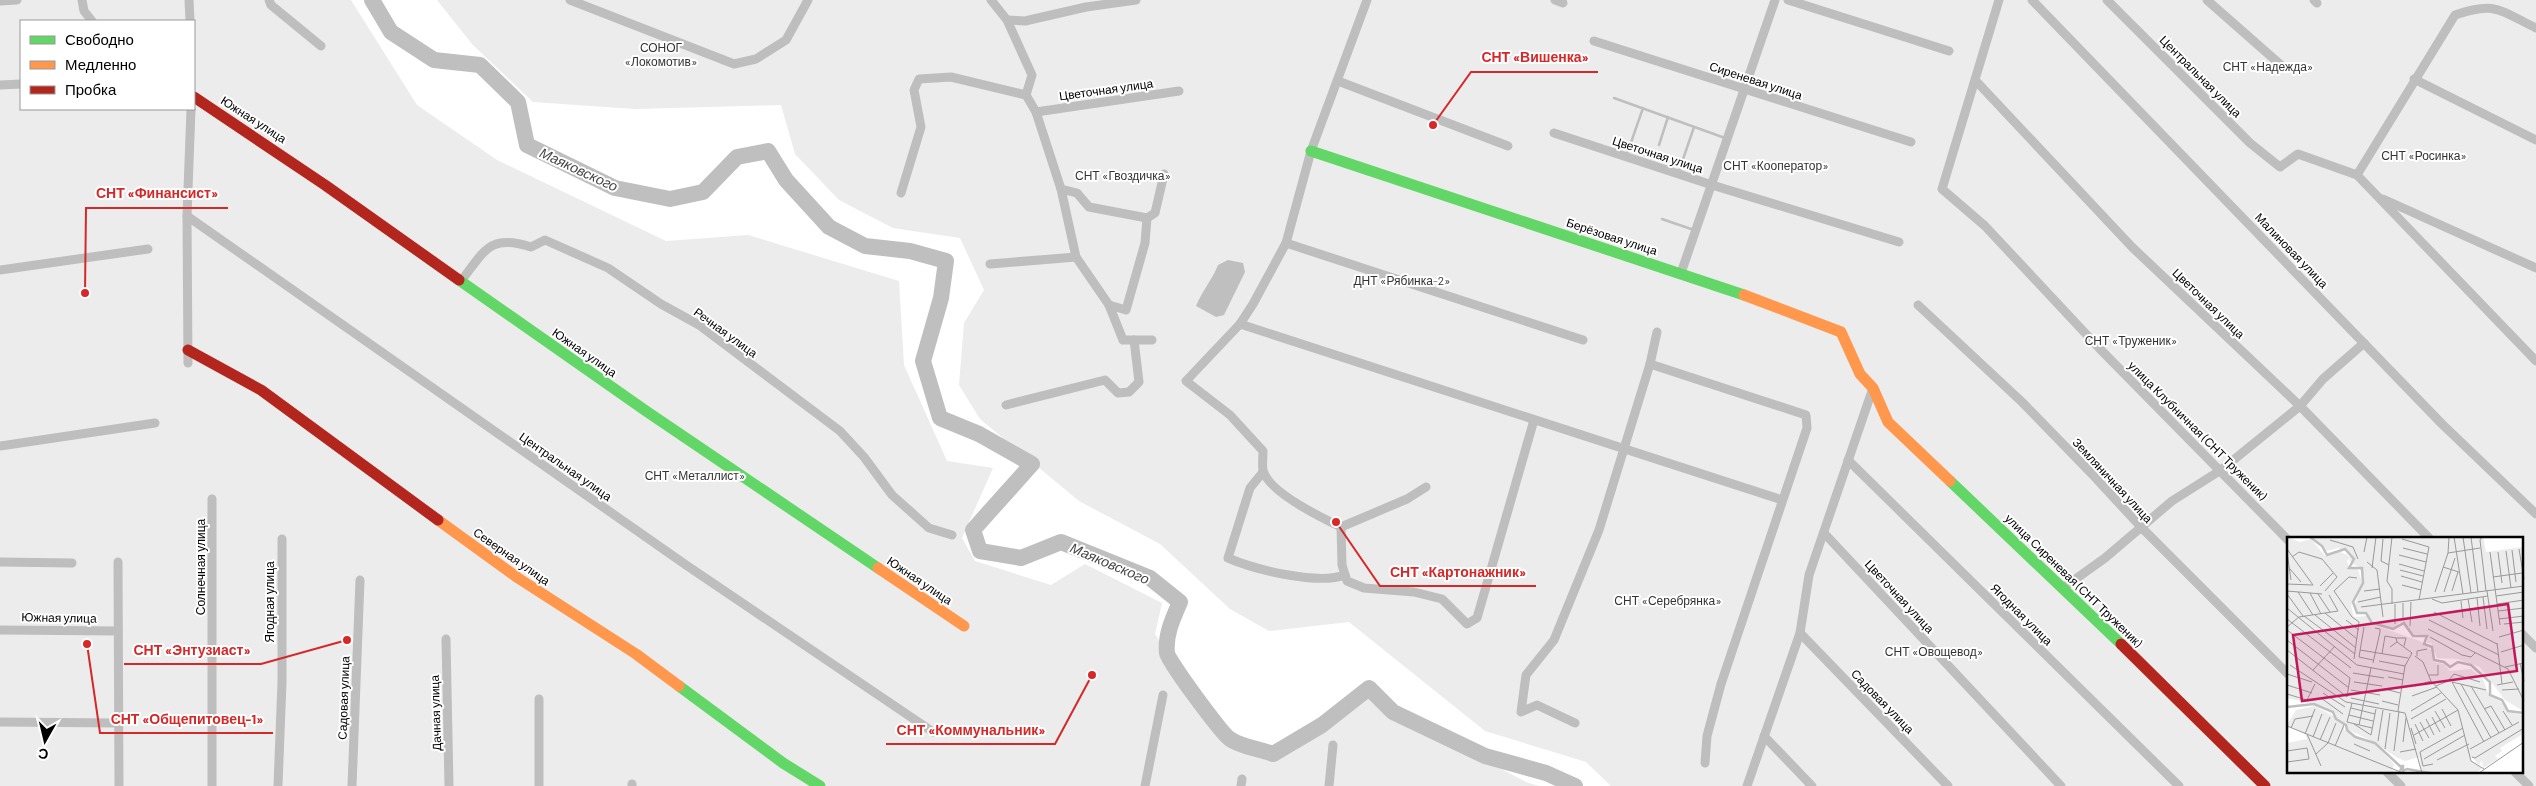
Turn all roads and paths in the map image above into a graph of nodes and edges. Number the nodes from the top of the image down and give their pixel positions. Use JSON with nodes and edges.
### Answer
{"nodes":[{"id":1,"x":17,"y":0,"type":"edge"},
{"id":2,"x":82,"y":0,"type":"edge"},
{"id":3,"x":189,"y":0,"type":"edge"},
{"id":4,"x":269,"y":0,"type":"edge"},
{"id":5,"x":570,"y":0,"type":"edge"},
{"id":6,"x":807,"y":0,"type":"edge"},
{"id":7,"x":991,"y":0,"type":"edge"},
{"id":8,"x":1136,"y":0,"type":"edge"},
{"id":9,"x":1367,"y":0,"type":"edge"},
{"id":10,"x":1775,"y":0,"type":"edge"},
{"id":11,"x":1788,"y":0,"type":"edge"},
{"id":12,"x":1999,"y":0,"type":"edge"},
{"id":13,"x":2032,"y":0,"type":"edge"},
{"id":14,"x":2107,"y":0,"type":"edge"},
{"id":15,"x":2207,"y":0,"type":"edge"},
{"id":16,"x":0,"y":1,"type":"edge"},
{"id":17,"x":91,"y":20,"type":"edge"},
{"id":18,"x":190,"y":20,"type":"edge"},
{"id":19,"x":1007,"y":20,"type":"junction"},
{"id":20,"x":2536,"y":28,"type":"edge"},
{"id":21,"x":1594,"y":42,"type":"dead end"},
{"id":22,"x":321,"y":46,"type":"dead end"},
{"id":23,"x":1949,"y":51,"type":"dead end"},
{"id":24,"x":2282,"y":66,"type":"dead end"},
{"id":25,"x":2414,"y":79,"type":"junction"},
{"id":26,"x":1338,"y":81,"type":"junction"},
{"id":27,"x":1976,"y":81,"type":"junction"},
{"id":28,"x":20,"y":84,"type":"edge"},
{"id":29,"x":0,"y":85,"type":"edge"},
{"id":30,"x":1745,"y":90,"type":"junction"},
{"id":31,"x":1179,"y":91,"type":"dead end"},
{"id":32,"x":1026,"y":94,"type":"junction"},
{"id":33,"x":195,"y":98,"type":"edge"},
{"id":34,"x":191,"y":110,"type":"edge"},
{"id":35,"x":1036,"y":112,"type":"junction"},
{"id":36,"x":1554,"y":133,"type":"dead end"},
{"id":37,"x":2536,"y":140,"type":"edge"},
{"id":38,"x":1911,"y":142,"type":"dead end"},
{"id":39,"x":1508,"y":146,"type":"dead end"},
{"id":40,"x":1311,"y":151,"type":"junction"},
{"id":41,"x":1164,"y":174,"type":"dead end"},
{"id":42,"x":2357,"y":174,"type":"junction"},
{"id":43,"x":1712,"y":185,"type":"junction"},
{"id":44,"x":1061,"y":189,"type":"junction"},
{"id":45,"x":901,"y":193,"type":"dead end"},
{"id":46,"x":2380,"y":198,"type":"junction"},
{"id":47,"x":187,"y":216,"type":"junction"},
{"id":48,"x":1147,"y":218,"type":"junction"},
{"id":49,"x":1286,"y":242,"type":"junction"},
{"id":50,"x":1899,"y":242,"type":"dead end"},
{"id":51,"x":148,"y":249,"type":"dead end"},
{"id":52,"x":1076,"y":257,"type":"junction"},
{"id":53,"x":990,"y":264,"type":"dead end"},
{"id":54,"x":2536,"y":268,"type":"edge"},
{"id":55,"x":0,"y":270,"type":"edge"},
{"id":56,"x":1681,"y":273,"type":"junction"},
{"id":57,"x":461,"y":281,"type":"junction"},
{"id":58,"x":1109,"y":305,"type":"junction"},
{"id":59,"x":1918,"y":305,"type":"dead end"},
{"id":60,"x":1240,"y":324,"type":"junction"},
{"id":61,"x":1657,"y":332,"type":"dead end"},
{"id":62,"x":1134,"y":340,"type":"junction"},
{"id":63,"x":1152,"y":340,"type":"dead end"},
{"id":64,"x":1583,"y":340,"type":"dead end"},
{"id":65,"x":2364,"y":343,"type":"junction"},
{"id":66,"x":188,"y":350,"type":"junction"},
{"id":67,"x":2536,"y":360,"type":"edge"},
{"id":68,"x":188,"y":363,"type":"dead end"},
{"id":69,"x":1650,"y":364,"type":"junction"},
{"id":70,"x":1872,"y":388,"type":"junction"},
{"id":71,"x":1006,"y":405,"type":"dead end"},
{"id":72,"x":2300,"y":406,"type":"junction"},
{"id":73,"x":1534,"y":420,"type":"junction"},
{"id":74,"x":155,"y":424,"type":"dead end"},
{"id":75,"x":0,"y":446,"type":"edge"},
{"id":76,"x":1625,"y":448,"type":"junction"},
{"id":77,"x":1848,"y":460,"type":"junction"},
{"id":78,"x":2221,"y":470,"type":"junction"},
{"id":79,"x":1263,"y":472,"type":"junction"},
{"id":80,"x":1426,"y":487,"type":"dead end"},
{"id":81,"x":212,"y":499,"type":"dead end"},
{"id":82,"x":1782,"y":500,"type":"junction"},
{"id":83,"x":2536,"y":514,"type":"edge"},
{"id":84,"x":2140,"y":526,"type":"junction"},
{"id":85,"x":1341,"y":527,"type":"junction"},
{"id":86,"x":1824,"y":533,"type":"junction"},
{"id":87,"x":952,"y":535,"type":"dead end"},
{"id":88,"x":2428,"y":537,"type":"edge"},
{"id":89,"x":282,"y":539,"type":"dead end"},
{"id":90,"x":2287,"y":539,"type":"edge"},
{"id":91,"x":0,"y":562,"type":"edge"},
{"id":92,"x":72,"y":562,"type":"dead end"},
{"id":93,"x":118,"y":562,"type":"dead end"},
{"id":94,"x":1345,"y":575,"type":"junction"},
{"id":95,"x":360,"y":580,"type":"dead end"},
{"id":96,"x":2063,"y":588,"type":"junction"},
{"id":97,"x":964,"y":626,"type":"dead end"},
{"id":98,"x":0,"y":630,"type":"edge"},
{"id":99,"x":118,"y":631,"type":"junction"},
{"id":100,"x":1800,"y":633,"type":"junction"},
{"id":101,"x":2524,"y":636,"type":"edge"},
{"id":102,"x":446,"y":639,"type":"dead end"},
{"id":103,"x":2536,"y":648,"type":"edge"},
{"id":104,"x":2287,"y":673,"type":"edge"},
{"id":105,"x":1163,"y":695,"type":"dead end"},
{"id":106,"x":539,"y":699,"type":"dead end"},
{"id":107,"x":0,"y":722,"type":"edge"},
{"id":108,"x":119,"y":723,"type":"junction"},
{"id":109,"x":1575,"y":724,"type":"dead end"},
{"id":110,"x":933,"y":732,"type":"dead end"},
{"id":111,"x":1764,"y":736,"type":"junction"},
{"id":112,"x":1333,"y":745,"type":"dead end"},
{"id":113,"x":1705,"y":763,"type":"dead end"},
{"id":114,"x":2389,"y":774,"type":"edge"},
{"id":115,"x":2518,"y":774,"type":"edge"},
{"id":116,"x":119,"y":786,"type":"edge"},
{"id":117,"x":212,"y":786,"type":"edge"},
{"id":118,"x":278,"y":786,"type":"edge"},
{"id":119,"x":352,"y":786,"type":"edge"},
{"id":120,"x":449,"y":786,"type":"edge"},
{"id":121,"x":538,"y":786,"type":"edge"},
{"id":122,"x":820,"y":786,"type":"edge"},
{"id":123,"x":1145,"y":786,"type":"edge"},
{"id":124,"x":1329,"y":786,"type":"edge"},
{"id":125,"x":1747,"y":786,"type":"edge"},
{"id":126,"x":1812,"y":786,"type":"edge"},
{"id":127,"x":1948,"y":786,"type":"edge"},
{"id":128,"x":2061,"y":786,"type":"edge"},
{"id":129,"x":2179,"y":786,"type":"edge"},
{"id":130,"x":2265,"y":786,"type":"edge"},
{"id":131,"x":2401,"y":786,"type":"edge"},
{"id":132,"x":2529,"y":786,"type":"edge"}],
"edges":[{"from":1,"to":16,"type":"street"},
{"from":2,"to":17,"type":"street"},
{"from":3,"to":18,"type":"street"},
{"from":4,"to":22,"type":"street"},
{"from":5,"to":6,"type":"street"},
{"from":7,"to":19,"type":"street"},
{"from":8,"to":19,"type":"street"},
{"from":9,"to":26,"type":"street"},
{"from":10,"to":30,"type":"street"},
{"from":11,"to":23,"type":"street"},
{"from":12,"to":27,"type":"street"},
{"from":13,"to":65,"type":"street","name":"Малиновая улица"},
{"from":14,"to":42,"type":"street","name":"Центральная улица"},
{"from":15,"to":24,"type":"street"},
{"from":19,"to":32,"type":"street"},
{"from":20,"to":25,"type":"street"},
{"from":21,"to":30,"type":"street","name":"Сиреневая улица"},
{"from":25,"to":37,"type":"street"},
{"from":25,"to":42,"type":"street"},
{"from":26,"to":39,"type":"street"},
{"from":26,"to":40,"type":"street"},
{"from":27,"to":72,"type":"street","name":"Цветочная улица"},
{"from":27,"to":78,"type":"street","name":"улица Клубничная (СНТ Труженик)"},
{"from":28,"to":29,"type":"street"},
{"from":30,"to":38,"type":"street","name":"Сиреневая улица"},
{"from":30,"to":43,"type":"street"},
{"from":31,"to":35,"type":"street","name":"Цветочная улица"},
{"from":32,"to":35,"type":"street"},
{"from":32,"to":45,"type":"street"},
{"from":33,"to":57,"type":"street","name":"Южная улица"},
{"from":34,"to":47,"type":"street"},
{"from":35,"to":44,"type":"street"},
{"from":36,"to":43,"type":"street","name":"Цветочная улица"},
{"from":40,"to":49,"type":"street"},
{"from":40,"to":56,"type":"street","name":"Берёзовая улица"},
{"from":41,"to":48,"type":"street"},
{"from":42,"to":46,"type":"street"},
{"from":43,"to":50,"type":"street","name":"Цветочная улица"},
{"from":43,"to":56,"type":"street"},
{"from":44,"to":48,"type":"street"},
{"from":44,"to":52,"type":"street"},
{"from":46,"to":54,"type":"street"},
{"from":46,"to":67,"type":"street"},
{"from":47,"to":66,"type":"street"},
{"from":47,"to":110,"type":"street","name":"Центральная улица"},
{"from":48,"to":58,"type":"street"},
{"from":49,"to":60,"type":"street"},
{"from":49,"to":64,"type":"street"},
{"from":51,"to":55,"type":"street"},
{"from":52,"to":53,"type":"street"},
{"from":52,"to":58,"type":"street"},
{"from":56,"to":70,"type":"street","name":"Берёзовая улица"},
{"from":57,"to":87,"type":"street","name":"Речная улица"},
{"from":57,"to":97,"type":"street","name":"Южная улица"},
{"from":58,"to":62,"type":"street"},
{"from":59,"to":84,"type":"street","name":"Земляничная улица"},
{"from":60,"to":73,"type":"street"},
{"from":60,"to":79,"type":"street"},
{"from":61,"to":69,"type":"street"},
{"from":62,"to":63,"type":"street"},
{"from":62,"to":71,"type":"street"},
{"from":65,"to":72,"type":"street"},
{"from":65,"to":83,"type":"street","name":"Малиновая улица"},
{"from":66,"to":68,"type":"street"},
{"from":66,"to":122,"type":"street","name":"Северная улица"},
{"from":69,"to":76,"type":"street"},
{"from":69,"to":82,"type":"street"},
{"from":70,"to":77,"type":"street"},
{"from":70,"to":96,"type":"street","name":"улица Сиреневая (СНТ Труженик)"},
{"from":72,"to":78,"type":"street"},
{"from":72,"to":88,"type":"street","name":"Цветочная улица"},
{"from":73,"to":76,"type":"street"},
{"from":73,"to":94,"type":"street"},
{"from":74,"to":75,"type":"street"},
{"from":76,"to":82,"type":"street"},
{"from":76,"to":109,"type":"street"},
{"from":77,"to":86,"type":"street"},
{"from":77,"to":129,"type":"street","name":"Ягодная улица"},
{"from":78,"to":84,"type":"street"},
{"from":78,"to":90,"type":"street","name":"улица Клубничная (СНТ Труженик)"},
{"from":79,"to":85,"type":"street"},
{"from":79,"to":94,"type":"street"},
{"from":80,"to":85,"type":"street"},
{"from":81,"to":117,"type":"street","name":"Солнечная улица"},
{"from":82,"to":113,"type":"street"},
{"from":84,"to":96,"type":"street"},
{"from":84,"to":104,"type":"street","name":"Земляничная улица"},
{"from":85,"to":94,"type":"street"},
{"from":86,"to":100,"type":"street"},
{"from":86,"to":128,"type":"street","name":"Цветочная улица"},
{"from":89,"to":118,"type":"street","name":"Ягодная улица"},
{"from":91,"to":92,"type":"street"},
{"from":93,"to":99,"type":"street"},
{"from":95,"to":119,"type":"street","name":"Садовая улица"},
{"from":96,"to":130,"type":"street","name":"улица Сиреневая (СНТ Труженик)"},
{"from":98,"to":99,"type":"street","name":"Южная улица"},
{"from":99,"to":108,"type":"street"},
{"from":100,"to":111,"type":"street"},
{"from":100,"to":127,"type":"street","name":"Садовая улица"},
{"from":101,"to":103,"type":"street"},
{"from":102,"to":120,"type":"street","name":"Дачная улица"},
{"from":105,"to":123,"type":"street"},
{"from":106,"to":121,"type":"street"},
{"from":107,"to":108,"type":"street"},
{"from":108,"to":116,"type":"street"},
{"from":111,"to":125,"type":"street"},
{"from":111,"to":126,"type":"street"},
{"from":112,"to":124,"type":"street"},
{"from":114,"to":131,"type":"street"},
{"from":115,"to":132,"type":"street"}]}
